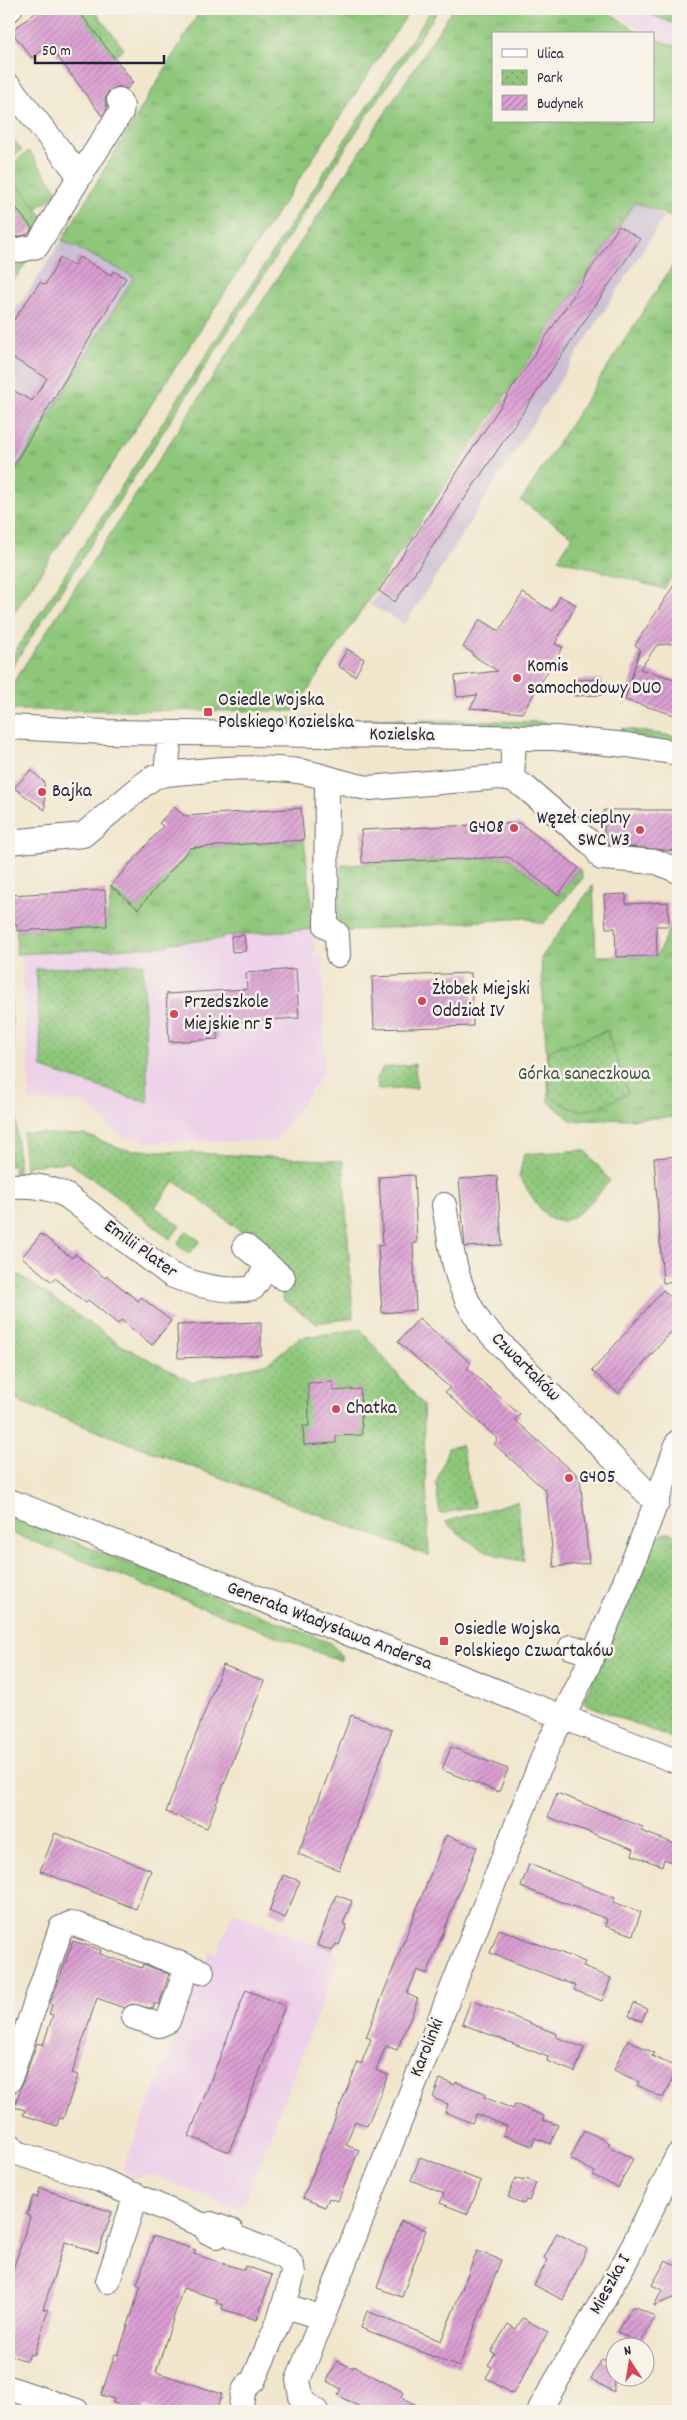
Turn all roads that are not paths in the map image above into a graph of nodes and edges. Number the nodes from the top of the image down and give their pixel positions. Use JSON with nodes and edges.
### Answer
{"nodes":[{"id":1,"x":9,"y":86,"type":"edge"},
{"id":2,"x":119,"y":100,"type":"dead end"},
{"id":3,"x":80,"y":176,"type":"junction"},
{"id":4,"x":20,"y":250,"type":"dead end"},
{"id":5,"x":9,"y":727,"type":"edge"},
{"id":6,"x":170,"y":733,"type":"junction"},
{"id":7,"x":514,"y":737,"type":"junction"},
{"id":8,"x":678,"y":753,"type":"edge"},
{"id":9,"x":166,"y":774,"type":"junction"},
{"id":10,"x":327,"y":778,"type":"junction"},
{"id":11,"x":512,"y":779,"type":"junction"},
{"id":12,"x":9,"y":842,"type":"edge"},
{"id":13,"x":678,"y":871,"type":"edge"},
{"id":14,"x":338,"y":955,"type":"dead end"},
{"id":15,"x":9,"y":1186,"type":"edge"},
{"id":16,"x":444,"y":1205,"type":"dead end"},
{"id":17,"x":245,"y":1246,"type":"dead end"},
{"id":18,"x":678,"y":1442,"type":"edge"},
{"id":19,"x":9,"y":1501,"type":"edge"},
{"id":20,"x":657,"y":1503,"type":"junction"},
{"id":21,"x":562,"y":1719,"type":"junction"},
{"id":22,"x":678,"y":1762,"type":"edge"},
{"id":23,"x":134,"y":2017,"type":"dead end"},
{"id":24,"x":9,"y":2081,"type":"edge"},
{"id":25,"x":11,"y":2155,"type":"edge"},
{"id":26,"x":678,"y":2155,"type":"edge"},
{"id":27,"x":136,"y":2195,"type":"junction"},
{"id":28,"x":108,"y":2281,"type":"dead end"},
{"id":29,"x":284,"y":2304,"type":"junction"},
{"id":30,"x":322,"y":2318,"type":"junction"},
{"id":31,"x":20,"y":2398,"type":"edge"},
{"id":32,"x":241,"y":2409,"type":"edge"},
{"id":33,"x":77,"y":2411,"type":"edge"},
{"id":34,"x":316,"y":2411,"type":"edge"},
{"id":35,"x":539,"y":2411,"type":"edge"}],
"edges":[{"from":1,"to":3,"type":"street"},
{"from":2,"to":3,"type":"street"},
{"from":3,"to":4,"type":"street"},
{"from":5,"to":6,"type":"street","name":"Kozielska"},
{"from":6,"to":7,"type":"street","name":"Kozielska"},
{"from":6,"to":9,"type":"street"},
{"from":7,"to":8,"type":"street","name":"Kozielska"},
{"from":7,"to":11,"type":"street"},
{"from":9,"to":10,"type":"street"},
{"from":9,"to":12,"type":"street"},
{"from":10,"to":11,"type":"street"},
{"from":10,"to":14,"type":"street"},
{"from":11,"to":13,"type":"street"},
{"from":15,"to":17,"type":"street","name":"Emilii Plater"},
{"from":16,"to":20,"type":"street","name":"Czwartaków"},
{"from":18,"to":20,"type":"street"},
{"from":19,"to":21,"type":"street","name":"Generała Władysława Andersa"},
{"from":20,"to":21,"type":"street"},
{"from":21,"to":22,"type":"street","name":"Generała Władysława Andersa"},
{"from":21,"to":30,"type":"street","name":"Karolinki"},
{"from":23,"to":24,"type":"street"},
{"from":25,"to":27,"type":"street"},
{"from":26,"to":35,"type":"street","name":"Mieszka I"},
{"from":27,"to":28,"type":"street"},
{"from":27,"to":29,"type":"street"},
{"from":29,"to":30,"type":"street"},
{"from":29,"to":32,"type":"street"},
{"from":30,"to":34,"type":"street","name":"Karolinki"},
{"from":31,"to":33,"type":"street"}]}
